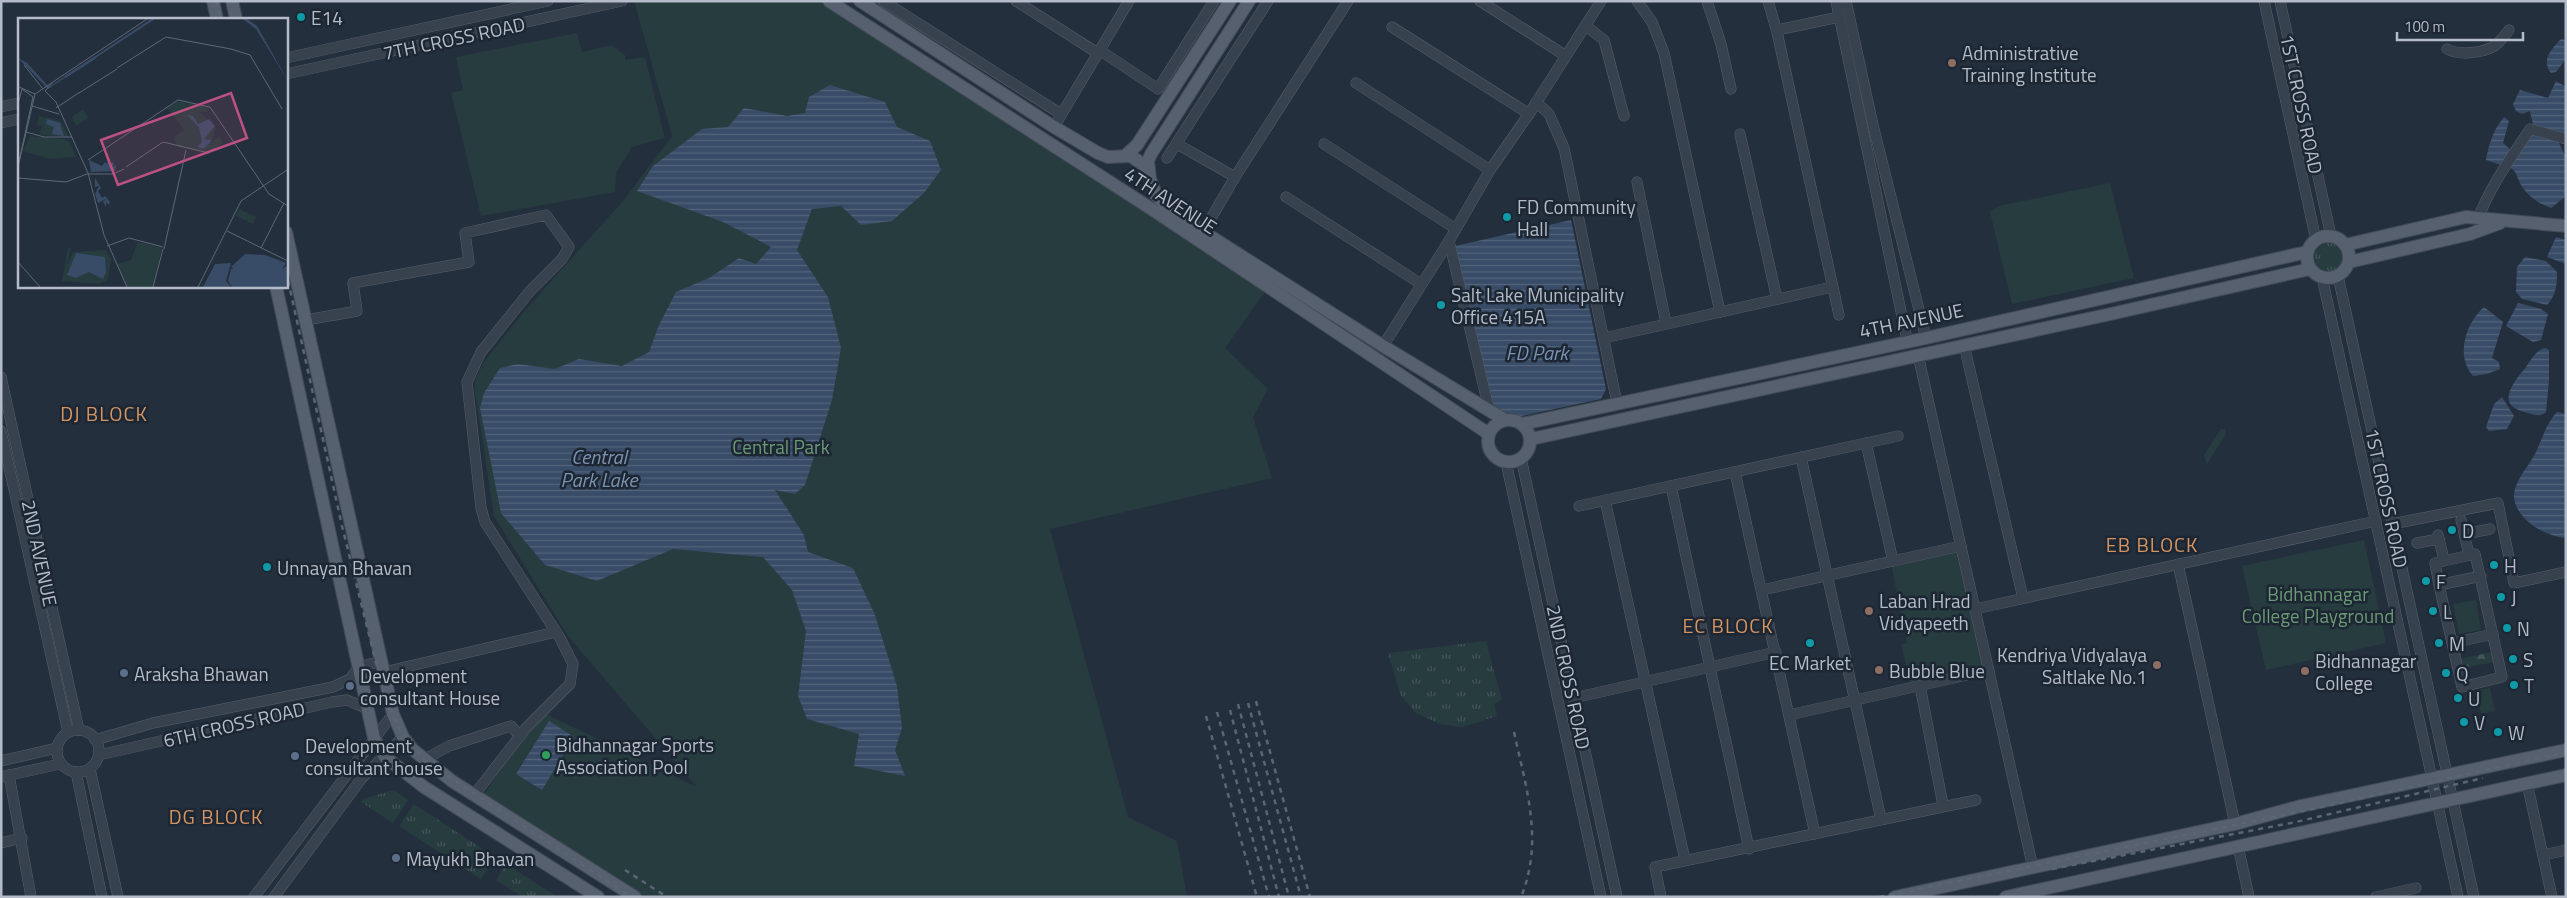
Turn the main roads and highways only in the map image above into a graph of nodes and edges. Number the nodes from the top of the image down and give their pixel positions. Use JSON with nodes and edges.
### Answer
{"nodes":[{"id":1,"x":214,"y":1,"type":"edge"},
{"id":2,"x":232,"y":1,"type":"edge"},
{"id":3,"x":829,"y":1,"type":"edge"},
{"id":4,"x":860,"y":1,"type":"edge"},
{"id":5,"x":1230,"y":1,"type":"edge"},
{"id":6,"x":1249,"y":1,"type":"edge"},
{"id":7,"x":217,"y":18,"type":"edge"},
{"id":8,"x":236,"y":18,"type":"edge"},
{"id":9,"x":1122,"y":156,"type":"junction"},
{"id":10,"x":1149,"y":174,"type":"junction"},
{"id":11,"x":1111,"y":183,"type":"junction"},
{"id":12,"x":1129,"y":194,"type":"junction"},
{"id":13,"x":2502,"y":222,"type":"junction"},
{"id":14,"x":2566,"y":226,"type":"edge"},
{"id":15,"x":288,"y":241,"type":"edge"},
{"id":16,"x":2345,"y":245,"type":"junction"},
{"id":17,"x":2308,"y":252,"type":"junction"},
{"id":18,"x":2349,"y":262,"type":"junction"},
{"id":19,"x":2310,"y":269,"type":"junction"},
{"id":20,"x":276,"y":288,"type":"edge"},
{"id":21,"x":2100,"y":298,"type":"junction"},
{"id":22,"x":2106,"y":316,"type":"junction"},
{"id":23,"x":1333,"y":322,"type":"junction"},
{"id":24,"x":1849,"y":352,"type":"junction"},
{"id":25,"x":1854,"y":369,"type":"junction"},
{"id":26,"x":1734,"y":377,"type":"junction"},
{"id":27,"x":1736,"y":394,"type":"junction"},
{"id":28,"x":1505,"y":420,"type":"junction"},
{"id":29,"x":1522,"y":424,"type":"junction"},
{"id":30,"x":1489,"y":434,"type":"junction"},
{"id":31,"x":1530,"y":439,"type":"junction"},
{"id":32,"x":2566,"y":750,"type":"edge"},
{"id":33,"x":2566,"y":775,"type":"edge"},
{"id":34,"x":555,"y":846,"type":"junction"},
{"id":35,"x":2097,"y":853,"type":"junction"},
{"id":36,"x":544,"y":863,"type":"junction"},
{"id":37,"x":2102,"y":876,"type":"junction"},
{"id":38,"x":2030,"y":894,"type":"edge"},
{"id":39,"x":598,"y":897,"type":"edge"},
{"id":40,"x":635,"y":897,"type":"edge"},
{"id":41,"x":1895,"y":897,"type":"edge"},
{"id":42,"x":2006,"y":897,"type":"edge"}],
"edges":[{"from":1,"to":7,"type":"main road"},
{"from":2,"to":8,"type":"main road"},
{"from":3,"to":11,"type":"main road","name":"4TH AVENUE"},
{"from":4,"to":9,"type":"main road","name":"4TH AVENUE"},
{"from":5,"to":9,"type":"main road"},
{"from":6,"to":10,"type":"main road"},
{"from":9,"to":10,"type":"main road","name":"4TH AVENUE"},
{"from":9,"to":11,"type":"main road"},
{"from":10,"to":12,"type":"main road"},
{"from":10,"to":23,"type":"main road","name":"4TH AVENUE"},
{"from":11,"to":12,"type":"main road","name":"4TH AVENUE"},
{"from":12,"to":23,"type":"main road","name":"4TH AVENUE"},
{"from":13,"to":14,"type":"main road"},
{"from":13,"to":16,"type":"main road"},
{"from":13,"to":18,"type":"main road"},
{"from":15,"to":34,"type":"main road"},
{"from":16,"to":17,"type":"main road"},
{"from":16,"to":18,"type":"main road"},
{"from":17,"to":19,"type":"main road"},
{"from":17,"to":21,"type":"main road","name":"4TH AVENUE"},
{"from":18,"to":19,"type":"main road"},
{"from":19,"to":22,"type":"main road","name":"4TH AVENUE"},
{"from":20,"to":36,"type":"main road"},
{"from":21,"to":22,"type":"main road"},
{"from":21,"to":24,"type":"main road","name":"4TH AVENUE"},
{"from":22,"to":25,"type":"main road","name":"4TH AVENUE"},
{"from":23,"to":28,"type":"main road","name":"4TH AVENUE"},
{"from":23,"to":30,"type":"main road","name":"4TH AVENUE"},
{"from":24,"to":25,"type":"main road"},
{"from":24,"to":26,"type":"main road","name":"4TH AVENUE"},
{"from":25,"to":27,"type":"main road","name":"4TH AVENUE"},
{"from":26,"to":27,"type":"main road"},
{"from":26,"to":29,"type":"main road","name":"4TH AVENUE"},
{"from":27,"to":31,"type":"main road","name":"4TH AVENUE"},
{"from":28,"to":29,"type":"main road"},
{"from":28,"to":30,"type":"main road"},
{"from":29,"to":31,"type":"main road"},
{"from":30,"to":31,"type":"main road"},
{"from":32,"to":35,"type":"main road"},
{"from":33,"to":37,"type":"main road"},
{"from":34,"to":36,"type":"main road"},
{"from":34,"to":40,"type":"main road"},
{"from":35,"to":37,"type":"main road"},
{"from":35,"to":41,"type":"main road"},
{"from":36,"to":39,"type":"main road"},
{"from":37,"to":38,"type":"main road"},
{"from":38,"to":42,"type":"main road"}]}
